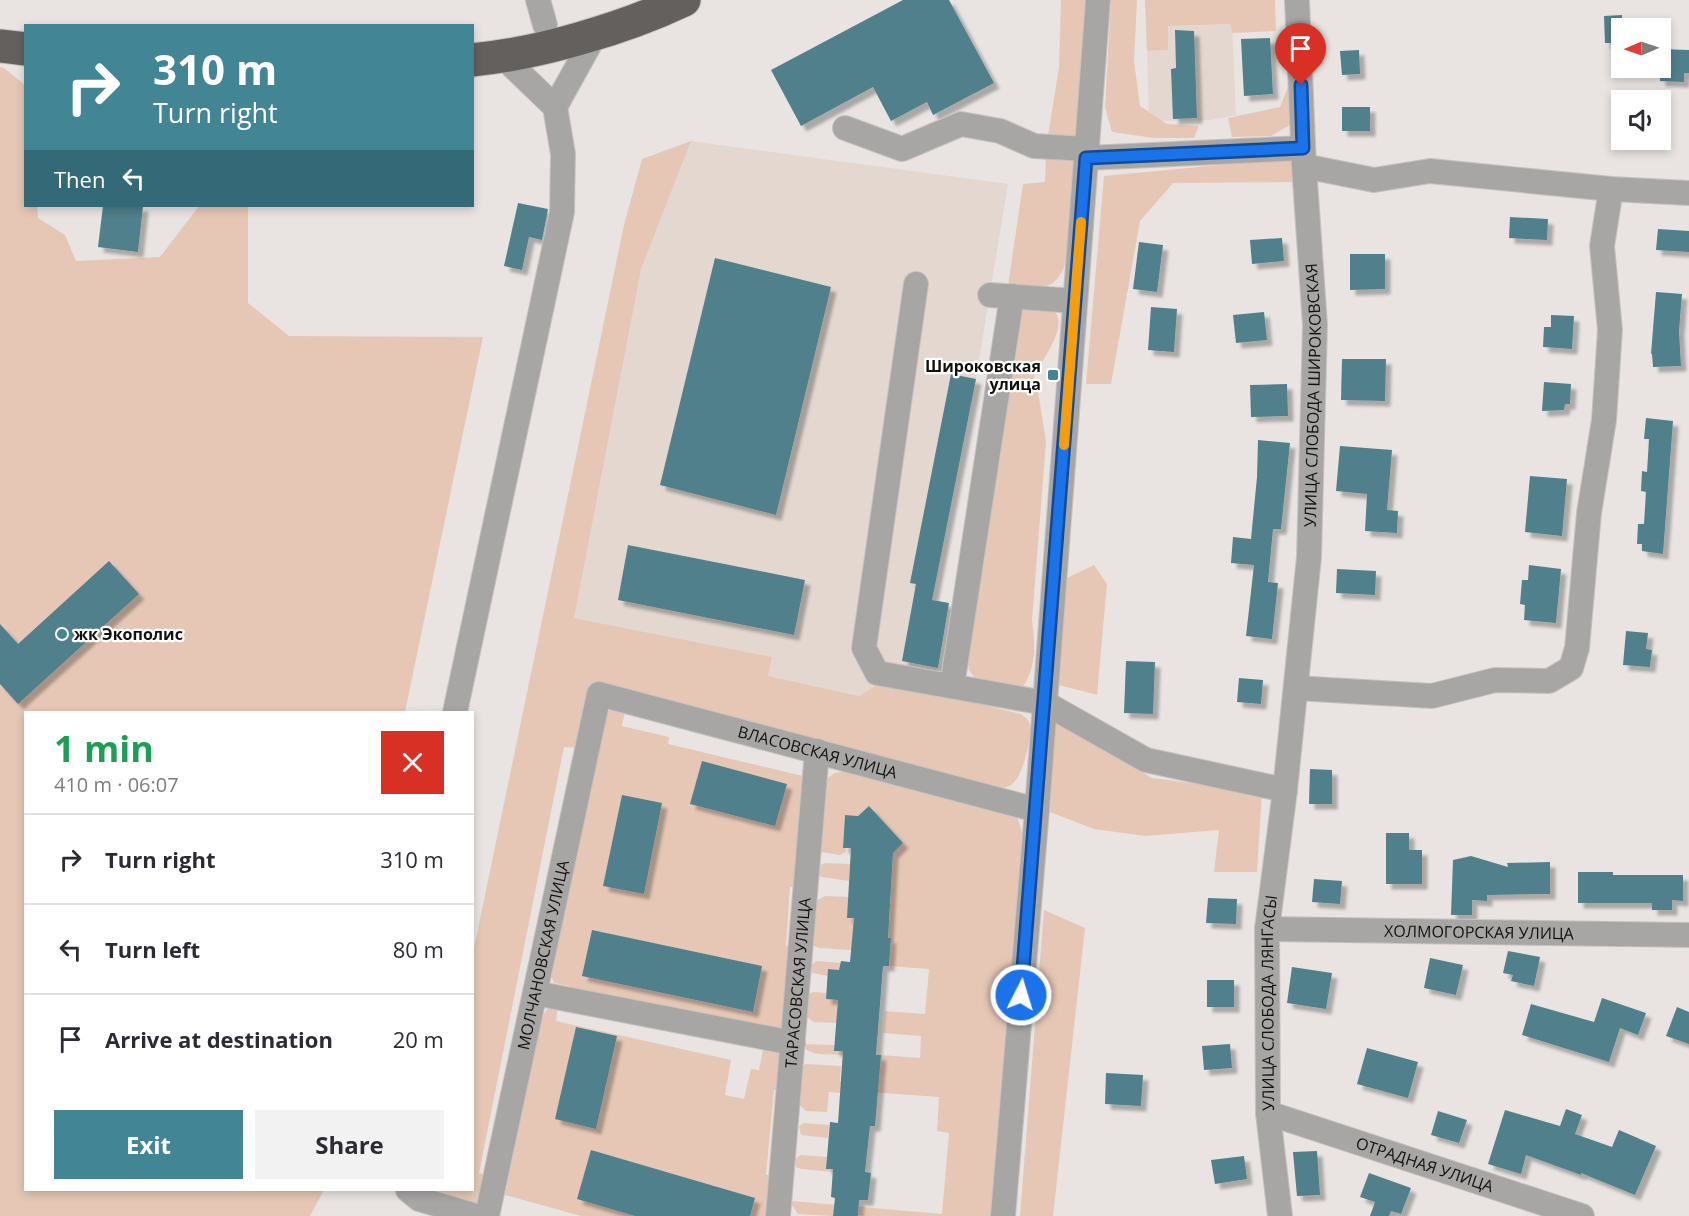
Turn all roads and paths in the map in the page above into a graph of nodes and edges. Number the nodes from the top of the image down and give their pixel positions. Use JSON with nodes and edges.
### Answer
{"nodes":[{"id":1,"x":622,"y":0,"type":"edge"},
{"id":2,"x":684,"y":0,"type":"edge"},
{"id":3,"x":1098,"y":0,"type":"edge"},
{"id":4,"x":1297,"y":0,"type":"edge"},
{"id":5,"x":542,"y":13,"type":"edge"},
{"id":6,"x":0,"y":26,"type":"edge"},
{"id":7,"x":24,"y":28,"type":"edge"},
{"id":8,"x":596,"y":33,"type":"junction"},
{"id":9,"x":474,"y":40,"type":"edge"},
{"id":10,"x":0,"y":46,"type":"edge"},
{"id":11,"x":24,"y":49,"type":"edge"},
{"id":12,"x":487,"y":58,"type":"edge"},
{"id":13,"x":555,"y":107,"type":"junction"},
{"id":14,"x":845,"y":128,"type":"dead end"},
{"id":15,"x":1086,"y":154,"type":"junction"},
{"id":16,"x":1304,"y":157,"type":"junction"},
{"id":17,"x":1611,"y":189,"type":"junction"},
{"id":18,"x":1689,"y":193,"type":"edge"},
{"id":19,"x":916,"y":284,"type":"dead end"},
{"id":20,"x":1076,"y":301,"type":"junction"},
{"id":21,"x":952,"y":686,"type":"junction"},
{"id":22,"x":1296,"y":688,"type":"junction"},
{"id":23,"x":599,"y":694,"type":"joint"},
{"id":24,"x":1045,"y":703,"type":"junction"},
{"id":25,"x":455,"y":711,"type":"edge"},
{"id":26,"x":817,"y":751,"type":"junction"},
{"id":27,"x":1285,"y":790,"type":"junction"},
{"id":28,"x":1037,"y":810,"type":"junction"},
{"id":29,"x":1267,"y":929,"type":"junction"},
{"id":30,"x":1689,"y":935,"type":"edge"},
{"id":31,"x":535,"y":993,"type":"junction"},
{"id":32,"x":793,"y":1043,"type":"junction"},
{"id":33,"x":1268,"y":1113,"type":"junction"},
{"id":34,"x":409,"y":1191,"type":"edge"},
{"id":35,"x":1527,"y":1206,"type":"edge"},
{"id":36,"x":476,"y":1216,"type":"edge"},
{"id":37,"x":487,"y":1216,"type":"edge"},
{"id":38,"x":778,"y":1216,"type":"edge"},
{"id":39,"x":1003,"y":1216,"type":"edge"},
{"id":40,"x":1280,"y":1216,"type":"edge"},
{"id":41,"x":1581,"y":1216,"type":"edge"}],
"edges":[{"from":1,"to":5,"type":"highway"},
{"from":2,"to":8,"type":"highway"},
{"from":3,"to":15,"type":"street"},
{"from":4,"to":16,"type":"street","name":"УЛИЦА СЛОБОДА ШИРОКОВСКАЯ"},
{"from":5,"to":9,"type":"highway"},
{"from":6,"to":7,"type":"highway"},
{"from":8,"to":12,"type":"highway"},
{"from":8,"to":13,"type":"street"},
{"from":10,"to":11,"type":"highway"},
{"from":12,"to":13,"type":"street"},
{"from":13,"to":25,"type":"street"},
{"from":14,"to":15,"type":"street"},
{"from":15,"to":16,"type":"street"},
{"from":15,"to":20,"type":"street"},
{"from":16,"to":17,"type":"street"},
{"from":16,"to":22,"type":"street","name":"УЛИЦА СЛОБОДА ШИРОКОВСКАЯ"},
{"from":17,"to":18,"type":"street"},
{"from":17,"to":22,"type":"street"},
{"from":19,"to":21,"type":"street"},
{"from":20,"to":21,"type":"street"},
{"from":20,"to":24,"type":"street"},
{"from":21,"to":24,"type":"street"},
{"from":22,"to":27,"type":"street","name":"УЛИЦА СЛОБОДА ШИРОКОВСКАЯ"},
{"from":23,"to":26,"type":"street","name":"ВЛАСОВСКАЯ УЛИЦА"},
{"from":23,"to":31,"type":"street","name":"МОЛЧАНОВСКАЯ УЛИЦА"},
{"from":24,"to":27,"type":"street"},
{"from":24,"to":28,"type":"street"},
{"from":26,"to":28,"type":"street","name":"ВЛАСОВСКАЯ УЛИЦА"},
{"from":26,"to":32,"type":"street","name":"ТАРАСОВСКАЯ УЛИЦА"},
{"from":27,"to":29,"type":"street","name":"УЛИЦА СЛОБОДА ЛЯНГАСЫ"},
{"from":28,"to":39,"type":"street"},
{"from":29,"to":30,"type":"street","name":"ХОЛМОГОРСКАЯ УЛИЦА"},
{"from":29,"to":33,"type":"street","name":"УЛИЦА СЛОБОДА ЛЯНГАСЫ"},
{"from":31,"to":32,"type":"street"},
{"from":31,"to":37,"type":"street","name":"МОЛЧАНОВСКАЯ УЛИЦА"},
{"from":32,"to":38,"type":"street","name":"ТАРАСОВСКАЯ УЛИЦА"},
{"from":33,"to":35,"type":"street","name":"ОТРАДНАЯ УЛИЦА"},
{"from":33,"to":40,"type":"street","name":"УЛИЦА СЛОБОДА ЛЯНГАСЫ"},
{"from":34,"to":36,"type":"street"},
{"from":35,"to":41,"type":"street","name":"ОТРАДНАЯ УЛИЦА"}]}
